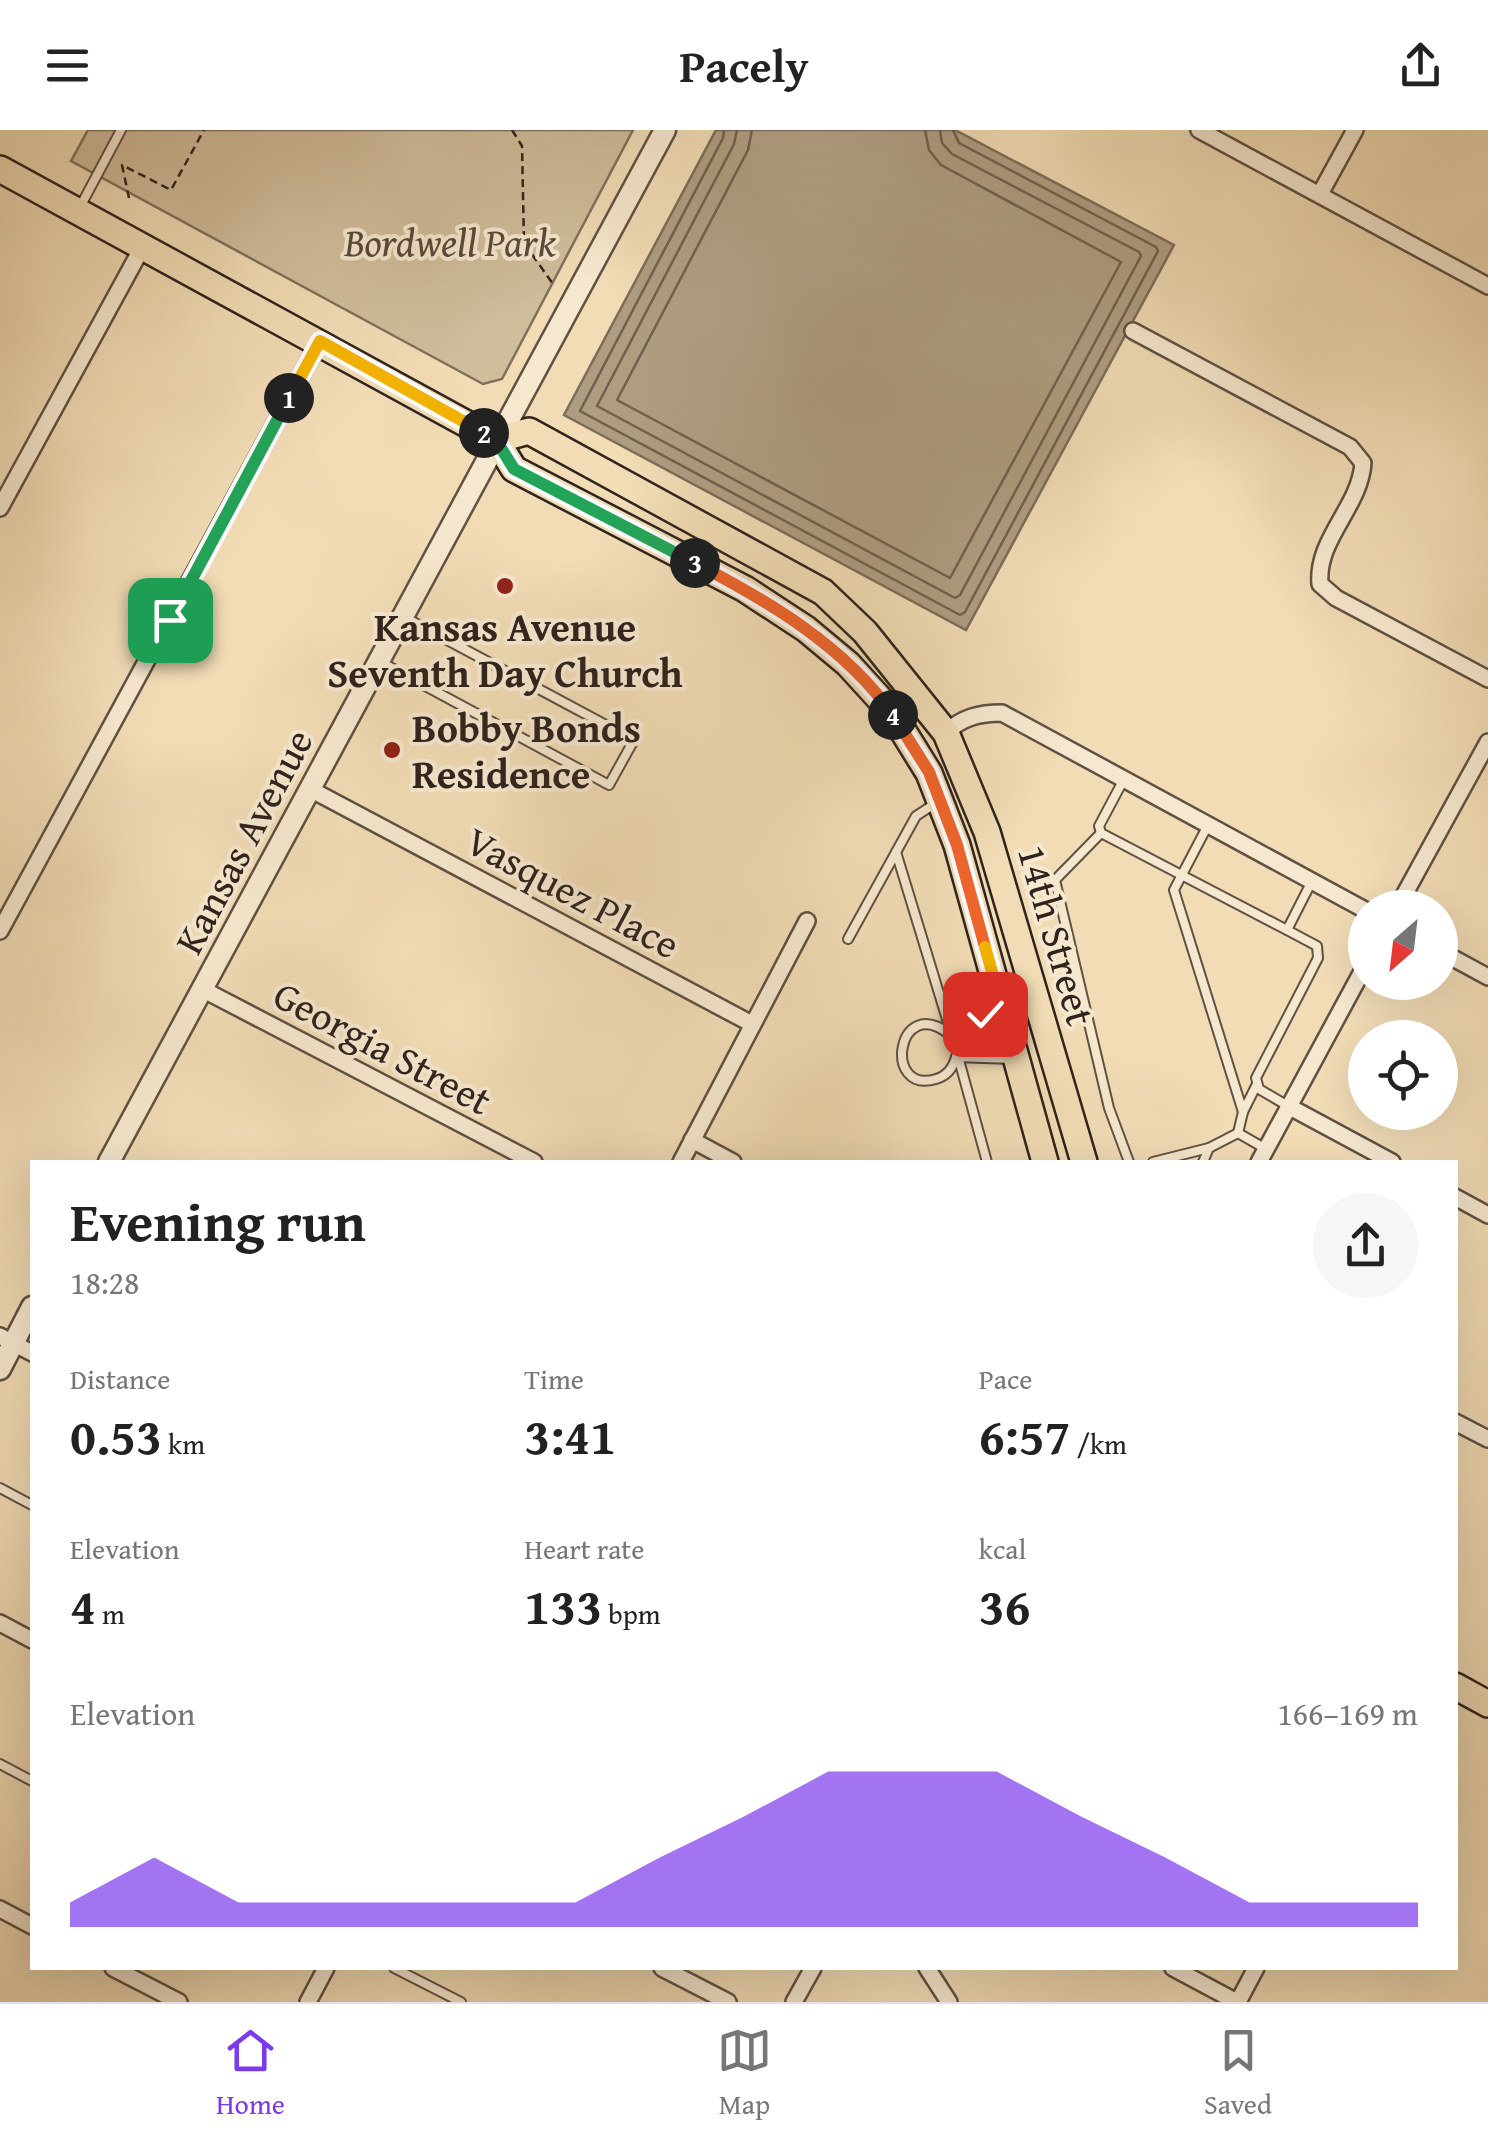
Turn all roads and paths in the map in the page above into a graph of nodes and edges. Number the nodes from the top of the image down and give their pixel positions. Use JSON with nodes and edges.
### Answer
{"nodes":[{"id":1,"x":122,"y":130,"type":"edge"},
{"id":2,"x":204,"y":130,"type":"edge"},
{"id":3,"x":512,"y":130,"type":"edge"},
{"id":4,"x":665,"y":130,"type":"edge"},
{"id":5,"x":1198,"y":130,"type":"edge"},
{"id":6,"x":1355,"y":130,"type":"edge"},
{"id":7,"x":0,"y":169,"type":"edge"},
{"id":8,"x":1320,"y":194,"type":"junction"},
{"id":9,"x":129,"y":198,"type":"dead end"},
{"id":10,"x":78,"y":211,"type":"junction"},
{"id":11,"x":142,"y":246,"type":"junction"},
{"id":12,"x":553,"y":284,"type":"dead end"},
{"id":13,"x":1488,"y":286,"type":"edge"},
{"id":14,"x":1133,"y":331,"type":"dead end"},
{"id":15,"x":320,"y":341,"type":"junction"},
{"id":16,"x":496,"y":440,"type":"junction"},
{"id":17,"x":0,"y":508,"type":"edge"},
{"id":18,"x":403,"y":616,"type":"junction"},
{"id":19,"x":380,"y":662,"type":"junction"},
{"id":20,"x":1488,"y":679,"type":"edge"},
{"id":21,"x":946,"y":733,"type":"junction"},
{"id":22,"x":1488,"y":742,"type":"edge"},
{"id":23,"x":1124,"y":779,"type":"junction"},
{"id":24,"x":310,"y":789,"type":"junction"},
{"id":25,"x":940,"y":800,"type":"junction"},
{"id":26,"x":1208,"y":824,"type":"junction"},
{"id":27,"x":1101,"y":834,"type":"junction"},
{"id":28,"x":896,"y":852,"type":"junction"},
{"id":29,"x":1180,"y":875,"type":"junction"},
{"id":30,"x":1312,"y":881,"type":"junction"},
{"id":31,"x":1407,"y":890,"type":"edge"},
{"id":32,"x":1348,"y":901,"type":"edge"},
{"id":33,"x":807,"y":921,"type":"dead end"},
{"id":34,"x":1287,"y":930,"type":"junction"},
{"id":35,"x":0,"y":931,"type":"edge"},
{"id":36,"x":848,"y":939,"type":"dead end"},
{"id":37,"x":1458,"y":960,"type":"edge"},
{"id":38,"x":1488,"y":977,"type":"edge"},
{"id":39,"x":202,"y":989,"type":"junction"},
{"id":40,"x":1348,"y":997,"type":"edge"},
{"id":41,"x":1001,"y":1004,"type":"junction"},
{"id":42,"x":752,"y":1024,"type":"junction"},
{"id":43,"x":949,"y":1034,"type":"junction"},
{"id":44,"x":956,"y":1057,"type":"junction"},
{"id":45,"x":1016,"y":1059,"type":"junction"},
{"id":46,"x":1256,"y":1082,"type":"junction"},
{"id":47,"x":1288,"y":1106,"type":"junction"},
{"id":48,"x":1243,"y":1112,"type":"junction"},
{"id":49,"x":1238,"y":1133,"type":"junction"},
{"id":50,"x":692,"y":1140,"type":"junction"},
{"id":51,"x":1209,"y":1148,"type":"junction"},
{"id":52,"x":1262,"y":1156,"type":"edge"},
{"id":53,"x":110,"y":1160,"type":"edge"},
{"id":54,"x":530,"y":1160,"type":"edge"},
{"id":55,"x":681,"y":1160,"type":"edge"},
{"id":56,"x":729,"y":1160,"type":"edge"},
{"id":57,"x":985,"y":1160,"type":"edge"},
{"id":58,"x":1044,"y":1160,"type":"edge"},
{"id":59,"x":1083,"y":1160,"type":"edge"},
{"id":60,"x":1128,"y":1160,"type":"edge"},
{"id":61,"x":1161,"y":1160,"type":"edge"},
{"id":62,"x":1204,"y":1160,"type":"edge"},
{"id":63,"x":1388,"y":1160,"type":"edge"},
{"id":64,"x":1458,"y":1199,"type":"edge"},
{"id":65,"x":1488,"y":1215,"type":"edge"},
{"id":66,"x":30,"y":1312,"type":"edge"},
{"id":67,"x":15,"y":1344,"type":"edge"},
{"id":68,"x":0,"y":1368,"type":"edge"},
{"id":69,"x":1458,"y":1424,"type":"edge"},
{"id":70,"x":1488,"y":1439,"type":"edge"},
{"id":71,"x":0,"y":1488,"type":"edge"},
{"id":72,"x":30,"y":1503,"type":"edge"},
{"id":73,"x":0,"y":1623,"type":"edge"},
{"id":74,"x":30,"y":1639,"type":"edge"},
{"id":75,"x":1458,"y":1688,"type":"edge"},
{"id":76,"x":1488,"y":1704,"type":"edge"},
{"id":77,"x":0,"y":1764,"type":"edge"},
{"id":78,"x":30,"y":1780,"type":"edge"},
{"id":79,"x":0,"y":1909,"type":"edge"},
{"id":80,"x":30,"y":1925,"type":"edge"},
{"id":81,"x":116,"y":1970,"type":"edge"},
{"id":82,"x":325,"y":1970,"type":"edge"},
{"id":83,"x":398,"y":1970,"type":"edge"},
{"id":84,"x":666,"y":1970,"type":"edge"},
{"id":85,"x":811,"y":1970,"type":"edge"},
{"id":86,"x":928,"y":1970,"type":"edge"},
{"id":87,"x":1177,"y":1970,"type":"edge"},
{"id":88,"x":1255,"y":1970,"type":"edge"},
{"id":89,"x":179,"y":2002,"type":"edge"},
{"id":90,"x":308,"y":2002,"type":"edge"},
{"id":91,"x":461,"y":2002,"type":"edge"},
{"id":92,"x":728,"y":2002,"type":"edge"},
{"id":93,"x":794,"y":2002,"type":"edge"},
{"id":94,"x":949,"y":2002,"type":"edge"},
{"id":95,"x":1237,"y":2002,"type":"edge"}],
"edges":[{"from":1,"to":10,"type":"lane"},
{"from":2,"to":9,"type":"path"},
{"from":3,"to":12,"type":"path"},
{"from":4,"to":16,"type":"street","name":"Kansas Avenue"},
{"from":5,"to":8,"type":"street"},
{"from":6,"to":8,"type":"street"},
{"from":7,"to":10,"type":"main road"},
{"from":8,"to":13,"type":"street"},
{"from":10,"to":11,"type":"main road"},
{"from":11,"to":15,"type":"main road"},
{"from":11,"to":17,"type":"street"},
{"from":14,"to":20,"type":"street"},
{"from":15,"to":16,"type":"main road"},
{"from":15,"to":35,"type":"street"},
{"from":16,"to":18,"type":"street","name":"Kansas Avenue"},
{"from":16,"to":21,"type":"main road","name":"14th Street"},
{"from":16,"to":25,"type":"main road","name":"14th Street"},
{"from":18,"to":19,"type":"street","name":"Kansas Avenue"},
{"from":18,"to":19,"type":"lane"},
{"from":19,"to":24,"type":"street","name":"Kansas Avenue"},
{"from":21,"to":23,"type":"street"},
{"from":21,"to":59,"type":"main road","name":"14th Street"},
{"from":22,"to":31,"type":"street"},
{"from":23,"to":26,"type":"street"},
{"from":23,"to":27,"type":"lane"},
{"from":24,"to":39,"type":"street","name":"Kansas Avenue"},
{"from":24,"to":42,"type":"street","name":"Vasquez Place"},
{"from":25,"to":28,"type":"lane"},
{"from":25,"to":41,"type":"main road","name":"14th Street"},
{"from":26,"to":29,"type":"lane"},
{"from":26,"to":30,"type":"street"},
{"from":27,"to":29,"type":"lane"},
{"from":27,"to":60,"type":"lane"},
{"from":28,"to":36,"type":"lane"},
{"from":28,"to":43,"type":"lane"},
{"from":29,"to":34,"type":"lane"},
{"from":29,"to":48,"type":"lane"},
{"from":30,"to":32,"type":"street"},
{"from":30,"to":34,"type":"lane"},
{"from":33,"to":42,"type":"street"},
{"from":34,"to":46,"type":"lane"},
{"from":37,"to":38,"type":"street"},
{"from":39,"to":53,"type":"street","name":"Kansas Avenue"},
{"from":39,"to":54,"type":"street","name":"Georgia Street"},
{"from":40,"to":47,"type":"street"},
{"from":41,"to":43,"type":"lane"},
{"from":41,"to":45,"type":"main road","name":"14th Street"},
{"from":42,"to":50,"type":"street"},
{"from":43,"to":44,"type":"lane"},
{"from":43,"to":44,"type":"lane"},
{"from":44,"to":45,"type":"lane"},
{"from":44,"to":57,"type":"lane"},
{"from":45,"to":58,"type":"main road","name":"14th Street"},
{"from":46,"to":47,"type":"lane"},
{"from":46,"to":48,"type":"lane"},
{"from":47,"to":52,"type":"street"},
{"from":47,"to":63,"type":"street"},
{"from":48,"to":49,"type":"lane"},
{"from":49,"to":51,"type":"lane"},
{"from":49,"to":52,"type":"lane"},
{"from":50,"to":55,"type":"street"},
{"from":50,"to":56,"type":"street"},
{"from":51,"to":61,"type":"lane"},
{"from":51,"to":62,"type":"lane"},
{"from":64,"to":65,"type":"street"},
{"from":66,"to":67,"type":"street"},
{"from":67,"to":68,"type":"street"},
{"from":69,"to":70,"type":"street"},
{"from":71,"to":72,"type":"lane"},
{"from":73,"to":74,"type":"street"},
{"from":75,"to":76,"type":"main road"},
{"from":77,"to":78,"type":"lane"},
{"from":79,"to":80,"type":"street"},
{"from":81,"to":89,"type":"street"},
{"from":82,"to":90,"type":"street"},
{"from":83,"to":91,"type":"lane"},
{"from":84,"to":92,"type":"street"},
{"from":85,"to":93,"type":"street"},
{"from":86,"to":94,"type":"street"},
{"from":87,"to":95,"type":"street"},
{"from":88,"to":95,"type":"street"}]}
